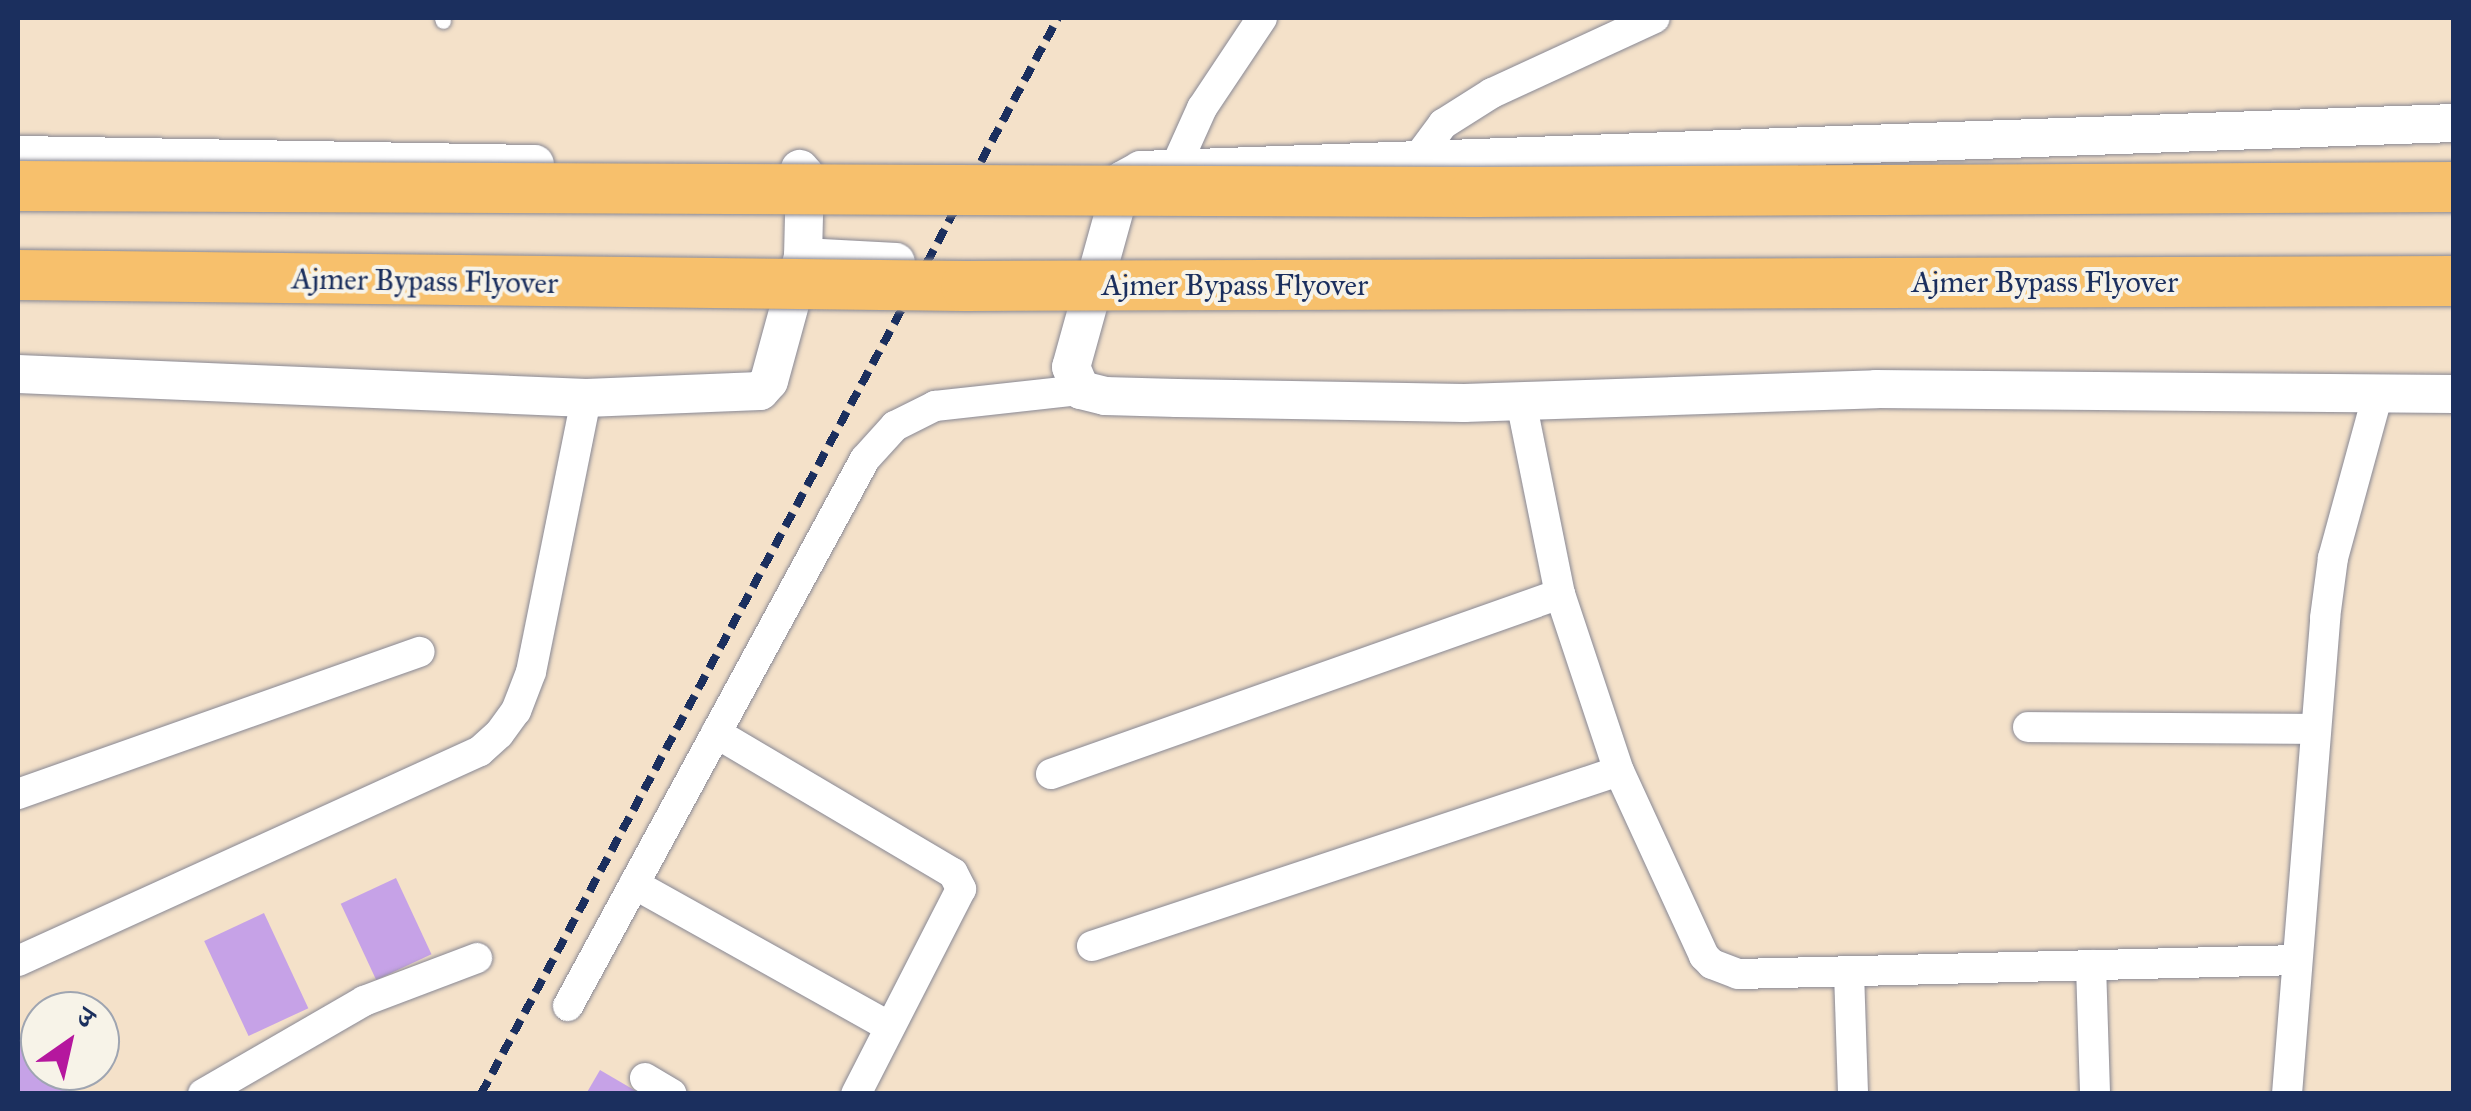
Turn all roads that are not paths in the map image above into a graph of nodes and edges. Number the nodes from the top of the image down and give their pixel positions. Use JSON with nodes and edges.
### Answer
{"nodes":[{"id":1,"x":1262,"y":18,"type":"edge"},
{"id":2,"x":1654,"y":18,"type":"edge"},
{"id":3,"x":2454,"y":123,"type":"edge"},
{"id":4,"x":18,"y":155,"type":"edge"},
{"id":5,"x":1417,"y":159,"type":"junction"},
{"id":6,"x":1175,"y":168,"type":"junction"},
{"id":7,"x":18,"y":186,"type":"edge"},
{"id":8,"x":2454,"y":187,"type":"edge"},
{"id":9,"x":803,"y":257,"type":"junction"},
{"id":10,"x":1100,"y":266,"type":"junction"},
{"id":11,"x":18,"y":275,"type":"edge"},
{"id":12,"x":2454,"y":281,"type":"edge"},
{"id":13,"x":18,"y":374,"type":"edge"},
{"id":14,"x":1081,"y":390,"type":"junction"},
{"id":15,"x":2378,"y":393,"type":"junction"},
{"id":16,"x":2454,"y":394,"type":"edge"},
{"id":17,"x":586,"y":398,"type":"junction"},
{"id":18,"x":1521,"y":401,"type":"junction"},
{"id":19,"x":1560,"y":594,"type":"junction"},
{"id":20,"x":420,"y":652,"type":"dead end"},
{"id":21,"x":2028,"y":728,"type":"dead end"},
{"id":22,"x":2314,"y":728,"type":"junction"},
{"id":23,"x":716,"y":734,"type":"junction"},
{"id":24,"x":1619,"y":771,"type":"junction"},
{"id":25,"x":1050,"y":774,"type":"dead end"},
{"id":26,"x":18,"y":794,"type":"edge"},
{"id":27,"x":634,"y":884,"type":"junction"},
{"id":28,"x":1092,"y":946,"type":"dead end"},
{"id":29,"x":477,"y":958,"type":"dead end"},
{"id":30,"x":18,"y":960,"type":"edge"},
{"id":31,"x":2296,"y":960,"type":"junction"},
{"id":32,"x":2092,"y":965,"type":"junction"},
{"id":33,"x":1850,"y":972,"type":"junction"},
{"id":34,"x":568,"y":1006,"type":"dead end"},
{"id":35,"x":890,"y":1027,"type":"junction"},
{"id":36,"x":645,"y":1078,"type":"dead end"},
{"id":37,"x":203,"y":1094,"type":"edge"},
{"id":38,"x":672,"y":1094,"type":"edge"},
{"id":39,"x":856,"y":1094,"type":"edge"},
{"id":40,"x":1853,"y":1094,"type":"edge"},
{"id":41,"x":2095,"y":1094,"type":"edge"},
{"id":42,"x":2286,"y":1094,"type":"edge"}],
"edges":[{"from":1,"to":6,"type":"street"},
{"from":2,"to":5,"type":"street"},
{"from":3,"to":5,"type":"street"},
{"from":4,"to":9,"type":"street"},
{"from":5,"to":6,"type":"street"},
{"from":6,"to":10,"type":"street"},
{"from":7,"to":8,"type":"highway","bridge":true},
{"from":9,"to":10,"type":"street"},
{"from":9,"to":17,"type":"street"},
{"from":10,"to":14,"type":"street"},
{"from":11,"to":12,"type":"highway","name":"Ajmer Bypass Flyover","bridge":true},
{"from":13,"to":17,"type":"street"},
{"from":14,"to":18,"type":"street"},
{"from":14,"to":23,"type":"street"},
{"from":15,"to":16,"type":"street"},
{"from":15,"to":18,"type":"street"},
{"from":15,"to":22,"type":"street"},
{"from":17,"to":30,"type":"street"},
{"from":18,"to":19,"type":"street"},
{"from":19,"to":24,"type":"street"},
{"from":19,"to":25,"type":"street"},
{"from":20,"to":26,"type":"street"},
{"from":21,"to":22,"type":"street"},
{"from":22,"to":31,"type":"street"},
{"from":23,"to":27,"type":"street"},
{"from":23,"to":35,"type":"street"},
{"from":24,"to":28,"type":"street"},
{"from":24,"to":33,"type":"street"},
{"from":27,"to":34,"type":"street"},
{"from":27,"to":35,"type":"street"},
{"from":29,"to":37,"type":"street"},
{"from":31,"to":32,"type":"street"},
{"from":31,"to":42,"type":"street"},
{"from":32,"to":33,"type":"street"},
{"from":32,"to":41,"type":"street"},
{"from":33,"to":40,"type":"street"},
{"from":35,"to":39,"type":"street"},
{"from":36,"to":38,"type":"street"}]}
